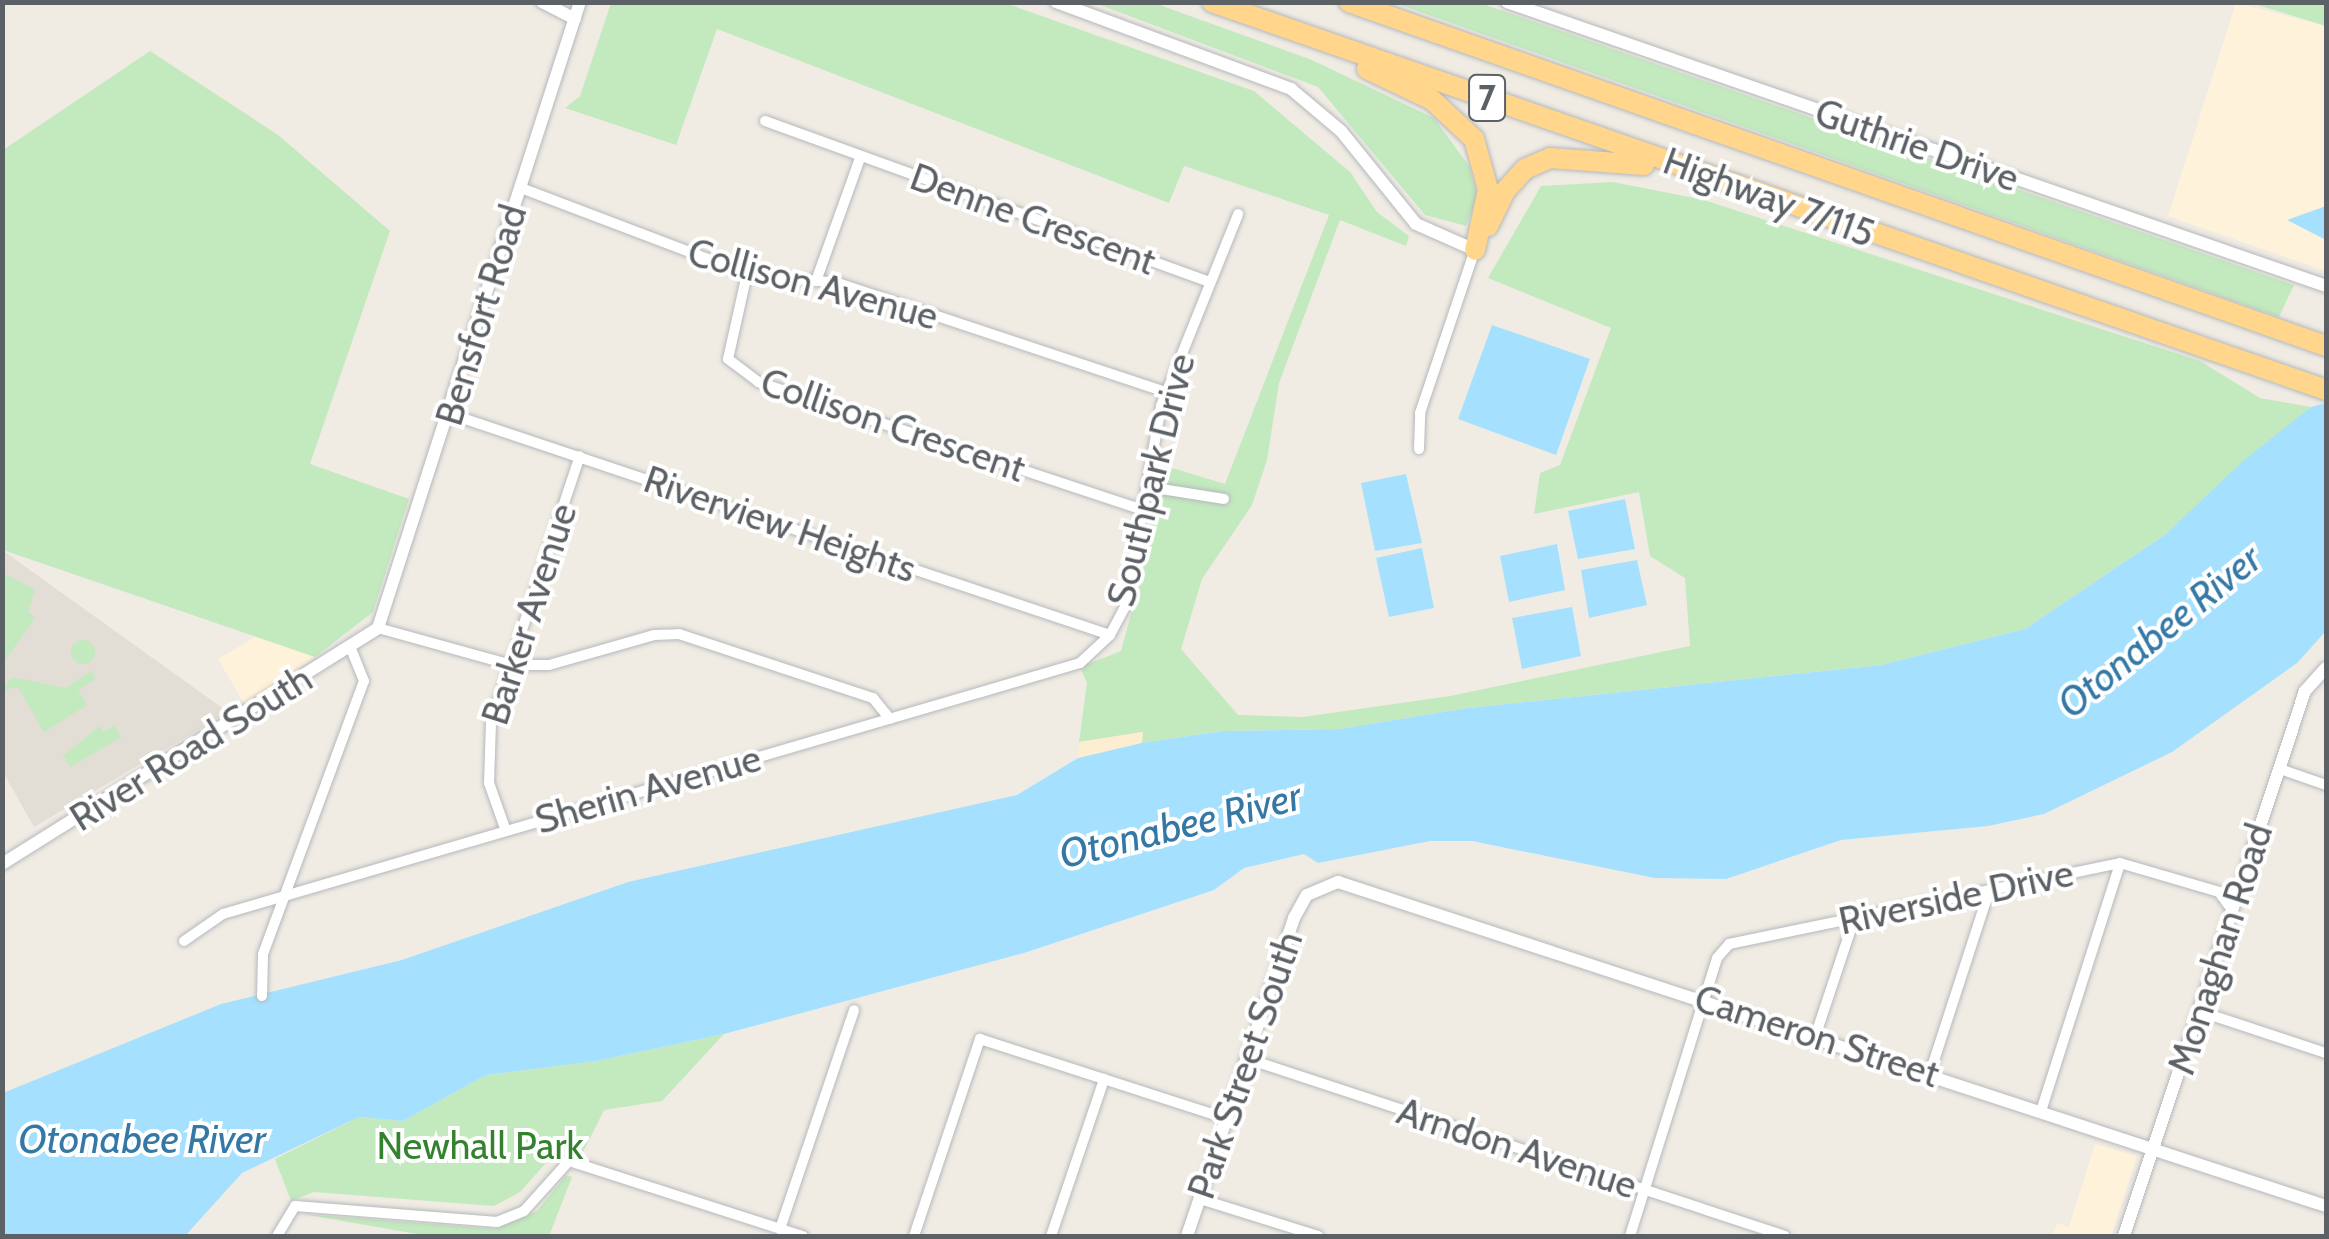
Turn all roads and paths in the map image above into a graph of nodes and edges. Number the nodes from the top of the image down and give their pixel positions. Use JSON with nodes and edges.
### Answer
{"nodes":[{"id":1,"x":542,"y":2,"type":"edge"},
{"id":2,"x":580,"y":2,"type":"edge"},
{"id":3,"x":1056,"y":2,"type":"edge"},
{"id":4,"x":1210,"y":2,"type":"edge"},
{"id":5,"x":1349,"y":2,"type":"edge"},
{"id":6,"x":1507,"y":2,"type":"edge"},
{"id":7,"x":576,"y":18,"type":"junction"},
{"id":8,"x":764,"y":120,"type":"dead end"},
{"id":9,"x":860,"y":158,"type":"junction"},
{"id":10,"x":520,"y":188,"type":"junction"},
{"id":11,"x":1238,"y":214,"type":"dead end"},
{"id":12,"x":1814,"y":214,"type":"junction"},
{"id":13,"x":1475,"y":250,"type":"junction"},
{"id":14,"x":747,"y":274,"type":"junction"},
{"id":15,"x":1206,"y":281,"type":"junction"},
{"id":16,"x":816,"y":282,"type":"junction"},
{"id":17,"x":2326,"y":286,"type":"edge"},
{"id":18,"x":2326,"y":346,"type":"edge"},
{"id":19,"x":2326,"y":390,"type":"edge"},
{"id":20,"x":1165,"y":392,"type":"junction"},
{"id":21,"x":450,"y":414,"type":"junction"},
{"id":22,"x":1419,"y":449,"type":"dead end"},
{"id":23,"x":580,"y":456,"type":"junction"},
{"id":24,"x":1149,"y":488,"type":"junction"},
{"id":25,"x":1224,"y":499,"type":"dead end"},
{"id":26,"x":1146,"y":511,"type":"junction"},
{"id":27,"x":378,"y":628,"type":"junction"},
{"id":28,"x":1110,"y":635,"type":"junction"},
{"id":29,"x":350,"y":647,"type":"junction"},
{"id":30,"x":512,"y":666,"type":"junction"},
{"id":31,"x":2326,"y":669,"type":"edge"},
{"id":32,"x":890,"y":718,"type":"junction"},
{"id":33,"x":2280,"y":769,"type":"junction"},
{"id":34,"x":2326,"y":785,"type":"edge"},
{"id":35,"x":506,"y":831,"type":"junction"},
{"id":36,"x":2120,"y":863,"type":"junction"},
{"id":37,"x":2,"y":864,"type":"edge"},
{"id":38,"x":1989,"y":892,"type":"junction"},
{"id":39,"x":290,"y":894,"type":"junction"},
{"id":40,"x":1308,"y":895,"type":"joint"},
{"id":41,"x":2232,"y":910,"type":"junction"},
{"id":42,"x":1854,"y":917,"type":"junction"},
{"id":43,"x":184,"y":941,"type":"dead end"},
{"id":44,"x":262,"y":996,"type":"dead end"},
{"id":45,"x":1707,"y":1000,"type":"junction"},
{"id":46,"x":854,"y":1010,"type":"dead end"},
{"id":47,"x":2199,"y":1011,"type":"junction"},
{"id":48,"x":1816,"y":1037,"type":"junction"},
{"id":49,"x":2326,"y":1054,"type":"edge"},
{"id":50,"x":1248,"y":1059,"type":"junction"},
{"id":51,"x":1930,"y":1073,"type":"junction"},
{"id":52,"x":1104,"y":1079,"type":"junction"},
{"id":53,"x":2042,"y":1108,"type":"junction"},
{"id":54,"x":1227,"y":1120,"type":"junction"},
{"id":55,"x":2154,"y":1146,"type":"junction"},
{"id":56,"x":1645,"y":1190,"type":"junction"},
{"id":57,"x":1200,"y":1199,"type":"junction"},
{"id":58,"x":2326,"y":1206,"type":"edge"},
{"id":59,"x":780,"y":1229,"type":"junction"},
{"id":60,"x":277,"y":1236,"type":"edge"},
{"id":61,"x":804,"y":1236,"type":"edge"},
{"id":62,"x":914,"y":1236,"type":"edge"},
{"id":63,"x":1052,"y":1236,"type":"edge"},
{"id":64,"x":1187,"y":1236,"type":"edge"},
{"id":65,"x":1318,"y":1236,"type":"edge"},
{"id":66,"x":1630,"y":1236,"type":"edge"},
{"id":67,"x":1785,"y":1236,"type":"edge"},
{"id":68,"x":2124,"y":1236,"type":"edge"}],
"edges":[{"from":1,"to":7,"type":"street"},
{"from":2,"to":7,"type":"street","name":"Bensfort Road"},
{"from":3,"to":13,"type":"street"},
{"from":4,"to":12,"type":"highway","name":"Highway 7/115","number":"7"},
{"from":4,"to":13,"type":"highway"},
{"from":5,"to":18,"type":"highway","name":"Highway 7/115","number":"7"},
{"from":6,"to":17,"type":"street","name":"Guthrie Drive"},
{"from":7,"to":10,"type":"street","name":"Bensfort Road"},
{"from":8,"to":9,"type":"street","name":"Denne Crescent"},
{"from":9,"to":15,"type":"street","name":"Denne Crescent"},
{"from":9,"to":16,"type":"street","name":"Denne Crescent"},
{"from":10,"to":14,"type":"street","name":"Collison Avenue"},
{"from":10,"to":21,"type":"street","name":"Bensfort Road"},
{"from":11,"to":15,"type":"street","name":"Southpark Drive"},
{"from":12,"to":13,"type":"highway"},
{"from":12,"to":19,"type":"highway","name":"Highway 7/115","number":"7"},
{"from":13,"to":22,"type":"street"},
{"from":14,"to":16,"type":"street","name":"Collison Avenue"},
{"from":14,"to":26,"type":"street","name":"Collison Crescent"},
{"from":15,"to":20,"type":"street","name":"Southpark Drive"},
{"from":16,"to":20,"type":"street","name":"Collison Avenue"},
{"from":20,"to":24,"type":"street","name":"Southpark Drive"},
{"from":21,"to":23,"type":"street","name":"Riverview Heights"},
{"from":21,"to":27,"type":"street","name":"Bensfort Road"},
{"from":23,"to":28,"type":"street","name":"Riverview Heights"},
{"from":23,"to":30,"type":"street","name":"Barker Avenue"},
{"from":24,"to":25,"type":"street"},
{"from":24,"to":26,"type":"street","name":"Southpark Drive"},
{"from":26,"to":28,"type":"street","name":"Southpark Drive"},
{"from":27,"to":29,"type":"street","name":"River Road South"},
{"from":27,"to":30,"type":"street"},
{"from":28,"to":32,"type":"street","name":"Sherin Avenue"},
{"from":29,"to":37,"type":"street","name":"River Road South"},
{"from":29,"to":39,"type":"street"},
{"from":30,"to":32,"type":"street"},
{"from":30,"to":35,"type":"street","name":"Barker Avenue"},
{"from":31,"to":33,"type":"street","name":"Monaghan Road"},
{"from":32,"to":35,"type":"street","name":"Sherin Avenue"},
{"from":33,"to":34,"type":"street"},
{"from":33,"to":41,"type":"street","name":"Monaghan Road"},
{"from":35,"to":39,"type":"street","name":"Sherin Avenue"},
{"from":36,"to":38,"type":"street","name":"Riverside Drive"},
{"from":36,"to":41,"type":"street","name":"Riverside Drive"},
{"from":36,"to":53,"type":"street"},
{"from":38,"to":42,"type":"street","name":"Riverside Drive"},
{"from":38,"to":51,"type":"street"},
{"from":39,"to":43,"type":"street","name":"Sherin Avenue"},
{"from":39,"to":44,"type":"street"},
{"from":40,"to":45,"type":"street","name":"Cameron Street"},
{"from":40,"to":50,"type":"street","name":"Park Street South"},
{"from":41,"to":47,"type":"street","name":"Monaghan Road"},
{"from":42,"to":45,"type":"street","name":"Riverside Drive"},
{"from":42,"to":48,"type":"street"},
{"from":45,"to":48,"type":"street","name":"Cameron Street"},
{"from":45,"to":56,"type":"street"},
{"from":46,"to":59,"type":"street"},
{"from":47,"to":49,"type":"street"},
{"from":47,"to":55,"type":"street","name":"Monaghan Road"},
{"from":48,"to":51,"type":"street","name":"Cameron Street"},
{"from":50,"to":54,"type":"street","name":"Park Street South"},
{"from":50,"to":56,"type":"street","name":"Arndon Avenue"},
{"from":51,"to":53,"type":"street","name":"Cameron Street"},
{"from":52,"to":54,"type":"street"},
{"from":52,"to":62,"type":"street"},
{"from":52,"to":63,"type":"street"},
{"from":53,"to":55,"type":"street","name":"Cameron Street"},
{"from":54,"to":57,"type":"street","name":"Park Street South"},
{"from":55,"to":58,"type":"street","name":"Cameron Street"},
{"from":55,"to":68,"type":"street","name":"Monaghan Road"},
{"from":56,"to":66,"type":"street"},
{"from":56,"to":67,"type":"street","name":"Arndon Avenue"},
{"from":57,"to":64,"type":"street","name":"Park Street South"},
{"from":57,"to":65,"type":"street"},
{"from":59,"to":60,"type":"street"},
{"from":59,"to":61,"type":"street"}]}
